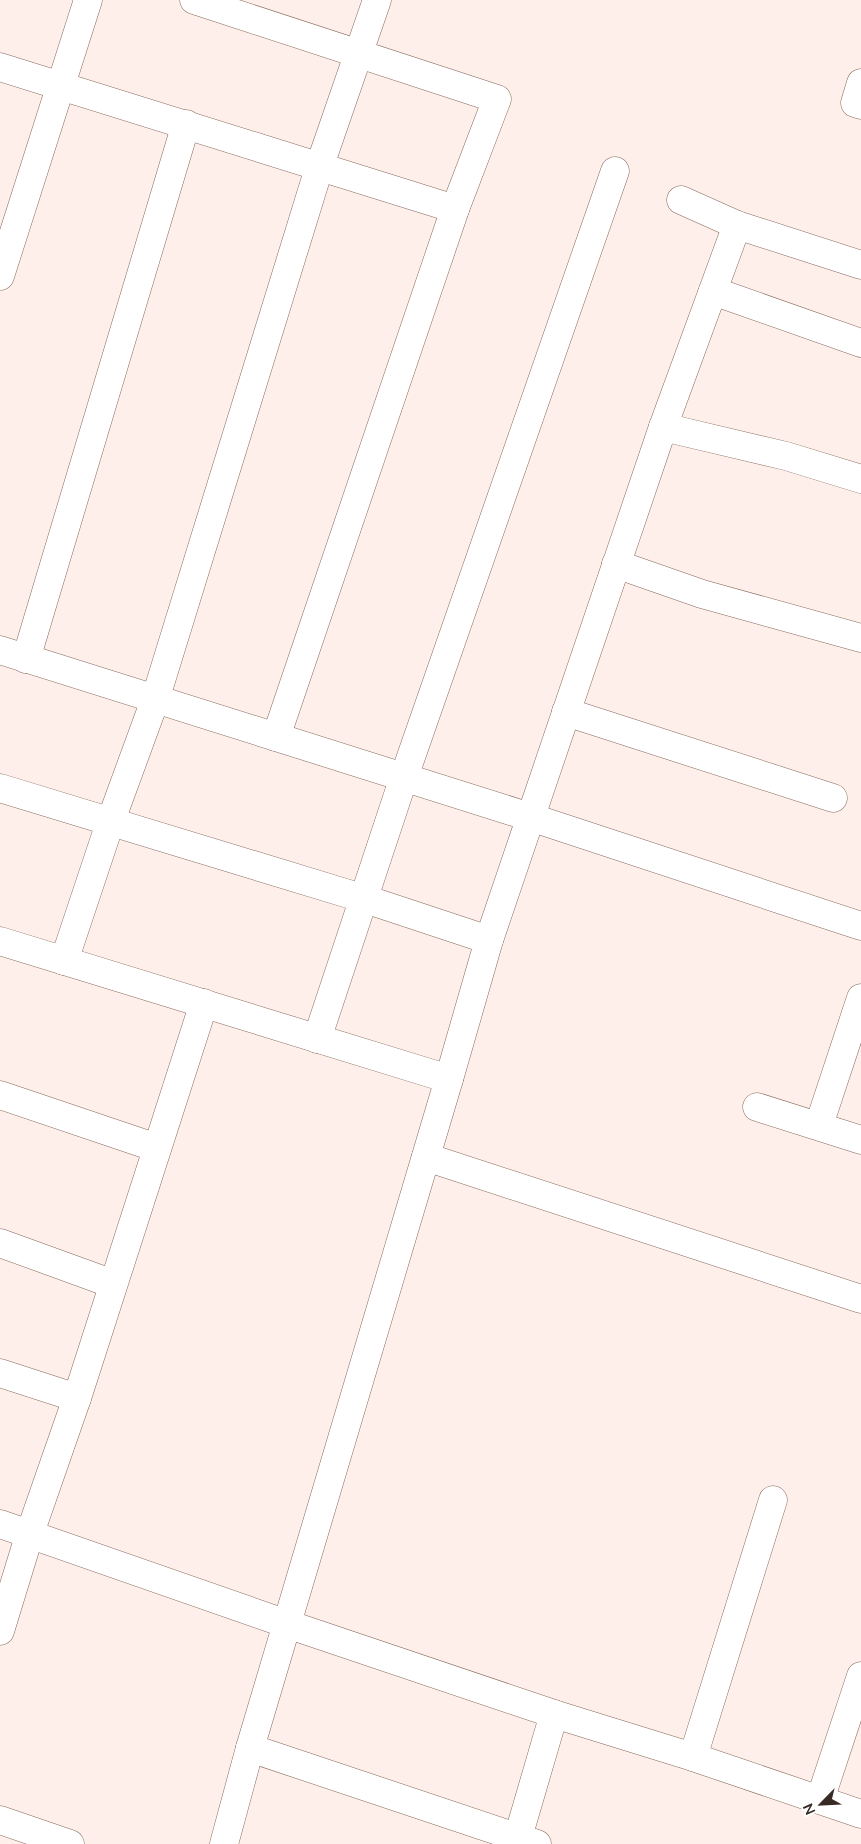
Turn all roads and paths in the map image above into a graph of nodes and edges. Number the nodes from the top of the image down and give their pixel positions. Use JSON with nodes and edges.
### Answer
{"nodes":[{"id":1,"x":88,"y":0,"type":"edge"},
{"id":2,"x":194,"y":0,"type":"edge"},
{"id":3,"x":377,"y":0,"type":"edge"},
{"id":4,"x":358,"y":54,"type":"junction"},
{"id":5,"x":0,"y":67,"type":"edge"},
{"id":6,"x":861,"y":83,"type":"edge"},
{"id":7,"x":61,"y":86,"type":"junction"},
{"id":8,"x":861,"y":105,"type":"edge"},
{"id":9,"x":186,"y":124,"type":"junction"},
{"id":10,"x":320,"y":166,"type":"junction"},
{"id":11,"x":615,"y":171,"type":"dead end"},
{"id":12,"x":681,"y":200,"type":"dead end"},
{"id":13,"x":455,"y":209,"type":"junction"},
{"id":14,"x":737,"y":225,"type":"junction"},
{"id":15,"x":861,"y":265,"type":"edge"},
{"id":16,"x":0,"y":276,"type":"edge"},
{"id":17,"x":713,"y":291,"type":"junction"},
{"id":18,"x":861,"y":343,"type":"edge"},
{"id":19,"x":663,"y":427,"type":"junction"},
{"id":20,"x":861,"y":479,"type":"edge"},
{"id":21,"x":616,"y":564,"type":"junction"},
{"id":22,"x":861,"y":638,"type":"edge"},
{"id":23,"x":0,"y":650,"type":"edge"},
{"id":24,"x":26,"y":659,"type":"junction"},
{"id":25,"x":154,"y":700,"type":"junction"},
{"id":26,"x":566,"y":712,"type":"junction"},
{"id":27,"x":276,"y":737,"type":"junction"},
{"id":28,"x":404,"y":778,"type":"junction"},
{"id":29,"x":0,"y":788,"type":"edge"},
{"id":30,"x":833,"y":798,"type":"dead end"},
{"id":31,"x":530,"y":817,"type":"junction"},
{"id":32,"x":110,"y":823,"type":"junction"},
{"id":33,"x":365,"y":899,"type":"junction"},
{"id":34,"x":861,"y":926,"type":"edge"},
{"id":35,"x":489,"y":940,"type":"junction"},
{"id":36,"x":0,"y":941,"type":"edge"},
{"id":37,"x":64,"y":961,"type":"junction"},
{"id":38,"x":861,"y":998,"type":"edge"},
{"id":39,"x":204,"y":1003,"type":"junction"},
{"id":40,"x":317,"y":1039,"type":"junction"},
{"id":41,"x":450,"y":1079,"type":"junction"},
{"id":42,"x":0,"y":1095,"type":"edge"},
{"id":43,"x":757,"y":1107,"type":"dead end"},
{"id":44,"x":820,"y":1125,"type":"junction"},
{"id":45,"x":861,"y":1140,"type":"edge"},
{"id":46,"x":157,"y":1148,"type":"junction"},
{"id":47,"x":426,"y":1157,"type":"junction"},
{"id":48,"x":0,"y":1243,"type":"edge"},
{"id":49,"x":113,"y":1284,"type":"junction"},
{"id":50,"x":861,"y":1299,"type":"edge"},
{"id":51,"x":0,"y":1373,"type":"edge"},
{"id":52,"x":78,"y":1398,"type":"junction"},
{"id":53,"x":773,"y":1500,"type":"dead end"},
{"id":54,"x":0,"y":1524,"type":"edge"},
{"id":55,"x":30,"y":1533,"type":"junction"},
{"id":56,"x":287,"y":1624,"type":"junction"},
{"id":57,"x":0,"y":1631,"type":"edge"},
{"id":58,"x":861,"y":1676,"type":"edge"},
{"id":59,"x":554,"y":1714,"type":"junction"},
{"id":60,"x":250,"y":1748,"type":"junction"},
{"id":61,"x":693,"y":1757,"type":"junction"},
{"id":62,"x":820,"y":1800,"type":"junction"},
{"id":63,"x":861,"y":1814,"type":"edge"},
{"id":64,"x":0,"y":1820,"type":"edge"},
{"id":65,"x":524,"y":1842,"type":"edge"},
{"id":66,"x":70,"y":1844,"type":"edge"},
{"id":67,"x":224,"y":1844,"type":"edge"}],
"edges":[{"from":1,"to":7,"type":"street"},
{"from":2,"to":4,"type":"street"},
{"from":3,"to":4,"type":"street"},
{"from":4,"to":10,"type":"street"},
{"from":4,"to":13,"type":"street"},
{"from":5,"to":7,"type":"street"},
{"from":6,"to":8,"type":"street"},
{"from":7,"to":9,"type":"street"},
{"from":7,"to":16,"type":"street"},
{"from":9,"to":10,"type":"street"},
{"from":9,"to":24,"type":"street"},
{"from":10,"to":13,"type":"street"},
{"from":10,"to":25,"type":"street"},
{"from":11,"to":28,"type":"street"},
{"from":12,"to":14,"type":"street"},
{"from":13,"to":27,"type":"street"},
{"from":14,"to":15,"type":"street"},
{"from":14,"to":17,"type":"street"},
{"from":17,"to":18,"type":"street"},
{"from":17,"to":19,"type":"street"},
{"from":19,"to":20,"type":"street"},
{"from":19,"to":21,"type":"street"},
{"from":21,"to":22,"type":"street"},
{"from":21,"to":26,"type":"street"},
{"from":23,"to":24,"type":"street"},
{"from":24,"to":25,"type":"street"},
{"from":25,"to":27,"type":"street"},
{"from":25,"to":32,"type":"street"},
{"from":26,"to":30,"type":"street"},
{"from":26,"to":31,"type":"street"},
{"from":27,"to":28,"type":"street"},
{"from":28,"to":31,"type":"street"},
{"from":28,"to":33,"type":"street"},
{"from":29,"to":32,"type":"street"},
{"from":31,"to":34,"type":"street"},
{"from":31,"to":35,"type":"street"},
{"from":32,"to":33,"type":"street"},
{"from":32,"to":37,"type":"street"},
{"from":33,"to":35,"type":"street"},
{"from":33,"to":40,"type":"street"},
{"from":35,"to":41,"type":"street"},
{"from":36,"to":37,"type":"street"},
{"from":37,"to":39,"type":"street"},
{"from":38,"to":44,"type":"street"},
{"from":39,"to":40,"type":"street"},
{"from":39,"to":46,"type":"street"},
{"from":40,"to":41,"type":"street"},
{"from":41,"to":47,"type":"street"},
{"from":42,"to":46,"type":"street"},
{"from":43,"to":44,"type":"street"},
{"from":44,"to":45,"type":"street"},
{"from":46,"to":49,"type":"street"},
{"from":47,"to":50,"type":"street"},
{"from":47,"to":56,"type":"street"},
{"from":48,"to":49,"type":"street"},
{"from":49,"to":52,"type":"street"},
{"from":51,"to":52,"type":"street"},
{"from":52,"to":55,"type":"street"},
{"from":53,"to":61,"type":"street"},
{"from":54,"to":55,"type":"street"},
{"from":55,"to":56,"type":"street"},
{"from":55,"to":57,"type":"street"},
{"from":56,"to":59,"type":"street"},
{"from":56,"to":60,"type":"street"},
{"from":58,"to":62,"type":"street"},
{"from":59,"to":61,"type":"street"},
{"from":59,"to":65,"type":"street"},
{"from":60,"to":65,"type":"street"},
{"from":60,"to":67,"type":"street"},
{"from":61,"to":62,"type":"street"},
{"from":62,"to":63,"type":"street"},
{"from":64,"to":66,"type":"street"}]}
